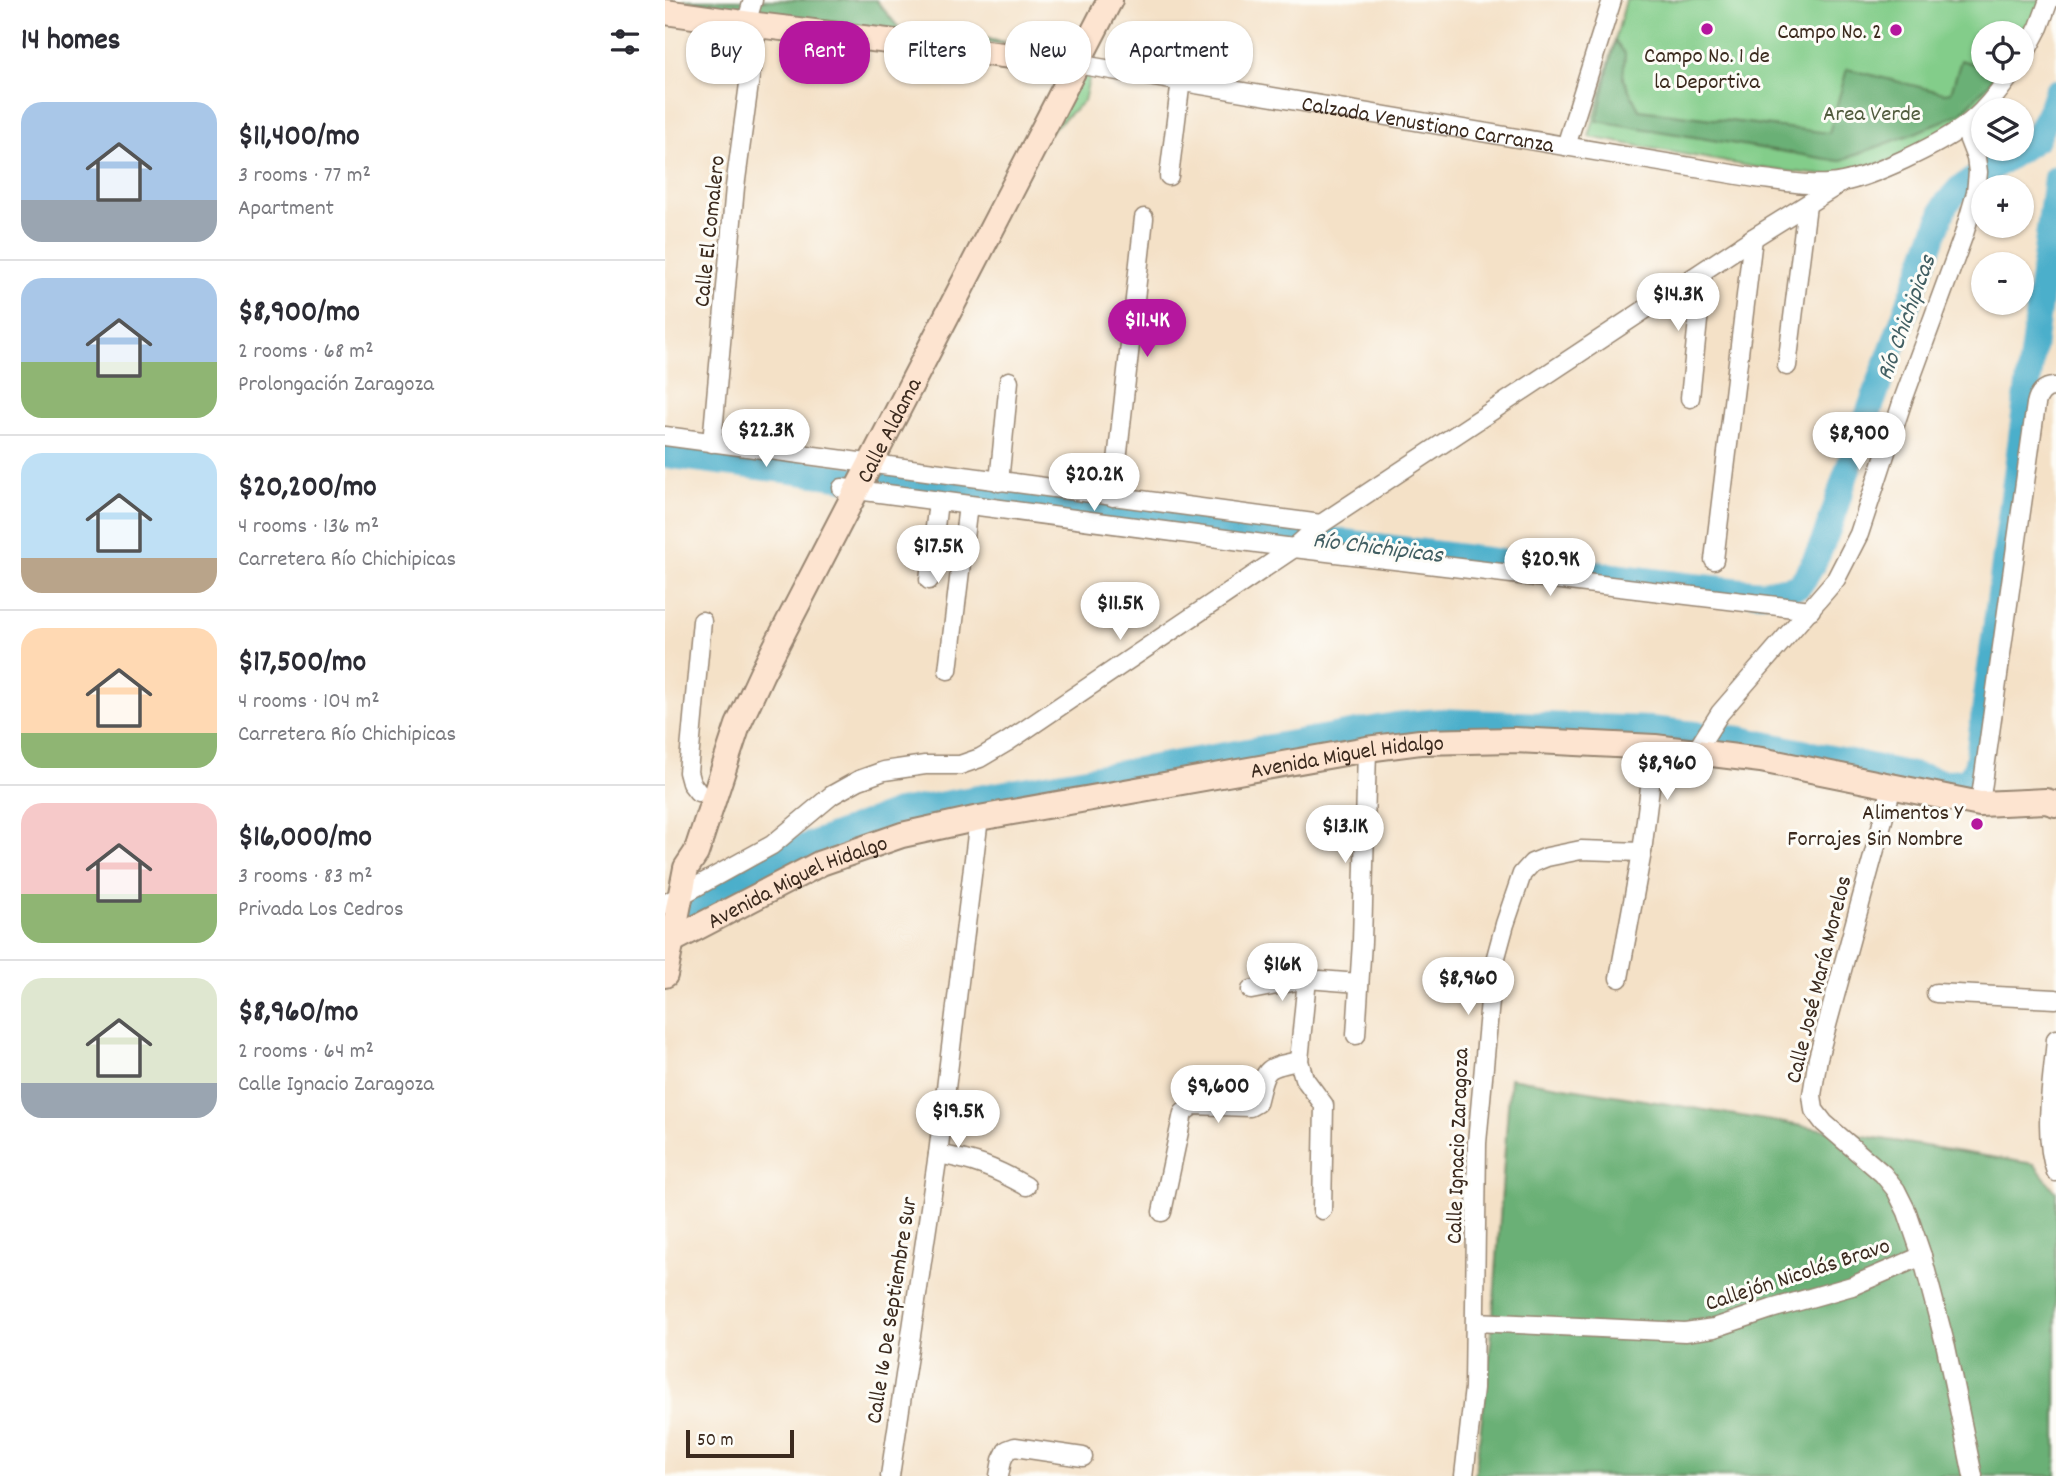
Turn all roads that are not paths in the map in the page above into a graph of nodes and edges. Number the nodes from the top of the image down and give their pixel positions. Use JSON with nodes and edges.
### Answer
{"nodes":[{"id":1,"x":1093,"y":0,"type":"edge"},
{"id":2,"x":1110,"y":0,"type":"edge"},
{"id":3,"x":1612,"y":0,"type":"edge"},
{"id":4,"x":2049,"y":0,"type":"edge"},
{"id":5,"x":665,"y":12,"type":"edge"},
{"id":6,"x":752,"y":16,"type":"edge"},
{"id":7,"x":1085,"y":21,"type":"edge"},
{"id":8,"x":1091,"y":29,"type":"edge"},
{"id":9,"x":2034,"y":36,"type":"edge"},
{"id":10,"x":1005,"y":54,"type":"edge"},
{"id":11,"x":1058,"y":84,"type":"edge"},
{"id":12,"x":1180,"y":84,"type":"edge"},
{"id":13,"x":1204,"y":84,"type":"edge"},
{"id":14,"x":2004,"y":84,"type":"edge"},
{"id":15,"x":1965,"y":127,"type":"junction"},
{"id":16,"x":1566,"y":146,"type":"junction"},
{"id":17,"x":1169,"y":176,"type":"dead end"},
{"id":18,"x":1841,"y":183,"type":"junction"},
{"id":19,"x":1807,"y":205,"type":"junction"},
{"id":20,"x":1145,"y":218,"type":"dead end"},
{"id":21,"x":1753,"y":238,"type":"junction"},
{"id":22,"x":1703,"y":271,"type":"junction"},
{"id":23,"x":1787,"y":366,"type":"dead end"},
{"id":24,"x":1009,"y":381,"type":"dead end"},
{"id":25,"x":2056,"y":387,"type":"edge"},
{"id":26,"x":1691,"y":398,"type":"dead end"},
{"id":27,"x":665,"y":436,"type":"edge"},
{"id":28,"x":712,"y":443,"type":"junction"},
{"id":29,"x":864,"y":462,"type":"junction"},
{"id":30,"x":999,"y":482,"type":"junction"},
{"id":31,"x":850,"y":489,"type":"junction"},
{"id":32,"x":1113,"y":496,"type":"junction"},
{"id":33,"x":938,"y":501,"type":"junction"},
{"id":34,"x":968,"y":505,"type":"junction"},
{"id":35,"x":1317,"y":528,"type":"junction"},
{"id":36,"x":1296,"y":547,"type":"junction"},
{"id":37,"x":1714,"y":560,"type":"dead end"},
{"id":38,"x":929,"y":580,"type":"dead end"},
{"id":39,"x":1811,"y":610,"type":"junction"},
{"id":40,"x":702,"y":621,"type":"dead end"},
{"id":41,"x":948,"y":670,"type":"dead end"},
{"id":42,"x":1701,"y":742,"type":"junction"},
{"id":43,"x":1655,"y":747,"type":"junction"},
{"id":44,"x":1367,"y":749,"type":"junction"},
{"id":45,"x":1892,"y":787,"type":"junction"},
{"id":46,"x":698,"y":792,"type":"junction"},
{"id":47,"x":2053,"y":801,"type":"edge"},
{"id":48,"x":1980,"y":804,"type":"junction"},
{"id":49,"x":979,"y":818,"type":"junction"},
{"id":50,"x":1641,"y":852,"type":"junction"},
{"id":51,"x":686,"y":868,"type":"junction"},
{"id":52,"x":674,"y":915,"type":"edge"},
{"id":53,"x":665,"y":975,"type":"edge"},
{"id":54,"x":1619,"y":978,"type":"dead end"},
{"id":55,"x":1307,"y":979,"type":"junction"},
{"id":56,"x":1359,"y":983,"type":"junction"},
{"id":57,"x":1251,"y":990,"type":"dead end"},
{"id":58,"x":1936,"y":993,"type":"dead end"},
{"id":59,"x":2056,"y":999,"type":"edge"},
{"id":60,"x":1356,"y":1035,"type":"dead end"},
{"id":61,"x":2056,"y":1039,"type":"edge"},
{"id":62,"x":1299,"y":1061,"type":"junction"},
{"id":63,"x":938,"y":1154,"type":"junction"},
{"id":64,"x":2056,"y":1172,"type":"edge"},
{"id":65,"x":1026,"y":1186,"type":"dead end"},
{"id":66,"x":1322,"y":1210,"type":"dead end"},
{"id":67,"x":1162,"y":1212,"type":"dead end"},
{"id":68,"x":1922,"y":1256,"type":"junction"},
{"id":69,"x":1476,"y":1322,"type":"junction"},
{"id":70,"x":1083,"y":1457,"type":"dead end"},
{"id":71,"x":890,"y":1476,"type":"edge"},
{"id":72,"x":999,"y":1476,"type":"edge"},
{"id":73,"x":1464,"y":1476,"type":"edge"},
{"id":74,"x":1973,"y":1476,"type":"edge"}],
"edges":[{"from":1,"to":7,"type":"street","name":"Calle Aldama"},
{"from":2,"to":8,"type":"street","name":"Calle Aldama"},
{"from":3,"to":16,"type":"street"},
{"from":4,"to":9,"type":"street"},
{"from":5,"to":6,"type":"street","name":"Calzada Venustiano Carranza"},
{"from":6,"to":10,"type":"street","name":"Calzada Venustiano Carranza"},
{"from":6,"to":28,"type":"street","name":"Calle El Comalero"},
{"from":11,"to":29,"type":"street","name":"Calle Aldama"},
{"from":12,"to":17,"type":"street"},
{"from":13,"to":16,"type":"street","name":"Calzada Venustiano Carranza"},
{"from":14,"to":15,"type":"street","name":"Calzada Venustiano Carranza"},
{"from":15,"to":18,"type":"street","name":"Calzada Venustiano Carranza"},
{"from":15,"to":39,"type":"street"},
{"from":16,"to":18,"type":"street","name":"Calzada Venustiano Carranza"},
{"from":18,"to":19,"type":"street"},
{"from":19,"to":21,"type":"street"},
{"from":19,"to":23,"type":"street"},
{"from":20,"to":32,"type":"street"},
{"from":21,"to":22,"type":"street"},
{"from":21,"to":37,"type":"street"},
{"from":22,"to":26,"type":"street"},
{"from":22,"to":35,"type":"street"},
{"from":24,"to":30,"type":"street"},
{"from":25,"to":48,"type":"street"},
{"from":27,"to":28,"type":"street"},
{"from":28,"to":29,"type":"street"},
{"from":29,"to":30,"type":"street"},
{"from":29,"to":31,"type":"street","name":"Calle Aldama"},
{"from":30,"to":32,"type":"street"},
{"from":31,"to":33,"type":"street"},
{"from":31,"to":46,"type":"street","name":"Calle Aldama"},
{"from":31,"to":51,"type":"street","name":"Calle Aldama"},
{"from":32,"to":35,"type":"street"},
{"from":33,"to":34,"type":"street"},
{"from":33,"to":38,"type":"street"},
{"from":34,"to":36,"type":"street"},
{"from":34,"to":41,"type":"street"},
{"from":35,"to":36,"type":"street"},
{"from":36,"to":39,"type":"street"},
{"from":36,"to":52,"type":"street"},
{"from":39,"to":42,"type":"street"},
{"from":40,"to":46,"type":"street"},
{"from":42,"to":43,"type":"street","name":"Avenida Miguel Hidalgo"},
{"from":42,"to":45,"type":"street","name":"Avenida Miguel Hidalgo"},
{"from":43,"to":44,"type":"street","name":"Avenida Miguel Hidalgo"},
{"from":43,"to":50,"type":"street"},
{"from":44,"to":49,"type":"street","name":"Avenida Miguel Hidalgo"},
{"from":44,"to":56,"type":"street"},
{"from":45,"to":48,"type":"street","name":"Avenida Miguel Hidalgo"},
{"from":45,"to":68,"type":"street","name":"Calle José María Morelos"},
{"from":46,"to":51,"type":"street","name":"Calle Aldama"},
{"from":47,"to":48,"type":"street","name":"Avenida Miguel Hidalgo"},
{"from":49,"to":52,"type":"street","name":"Avenida Miguel Hidalgo"},
{"from":49,"to":63,"type":"street","name":"Calle 16 De Septiembre Sur"},
{"from":50,"to":54,"type":"street"},
{"from":50,"to":69,"type":"street","name":"Calle Ignacio Zaragoza"},
{"from":51,"to":52,"type":"street","name":"Calle Aldama"},
{"from":52,"to":53,"type":"street","name":"Calle Aldama"},
{"from":55,"to":56,"type":"street"},
{"from":55,"to":57,"type":"street"},
{"from":55,"to":62,"type":"street"},
{"from":56,"to":60,"type":"street"},
{"from":58,"to":59,"type":"street"},
{"from":61,"to":64,"type":"street"},
{"from":62,"to":66,"type":"street"},
{"from":62,"to":67,"type":"street"},
{"from":63,"to":65,"type":"street"},
{"from":63,"to":71,"type":"street","name":"Calle 16 De Septiembre Sur"},
{"from":68,"to":69,"type":"street","name":"Callejón Nicolás Bravo"},
{"from":68,"to":74,"type":"street","name":"Calle José María Morelos"},
{"from":69,"to":73,"type":"street","name":"Calle Ignacio Zaragoza"},
{"from":70,"to":72,"type":"street"}]}
